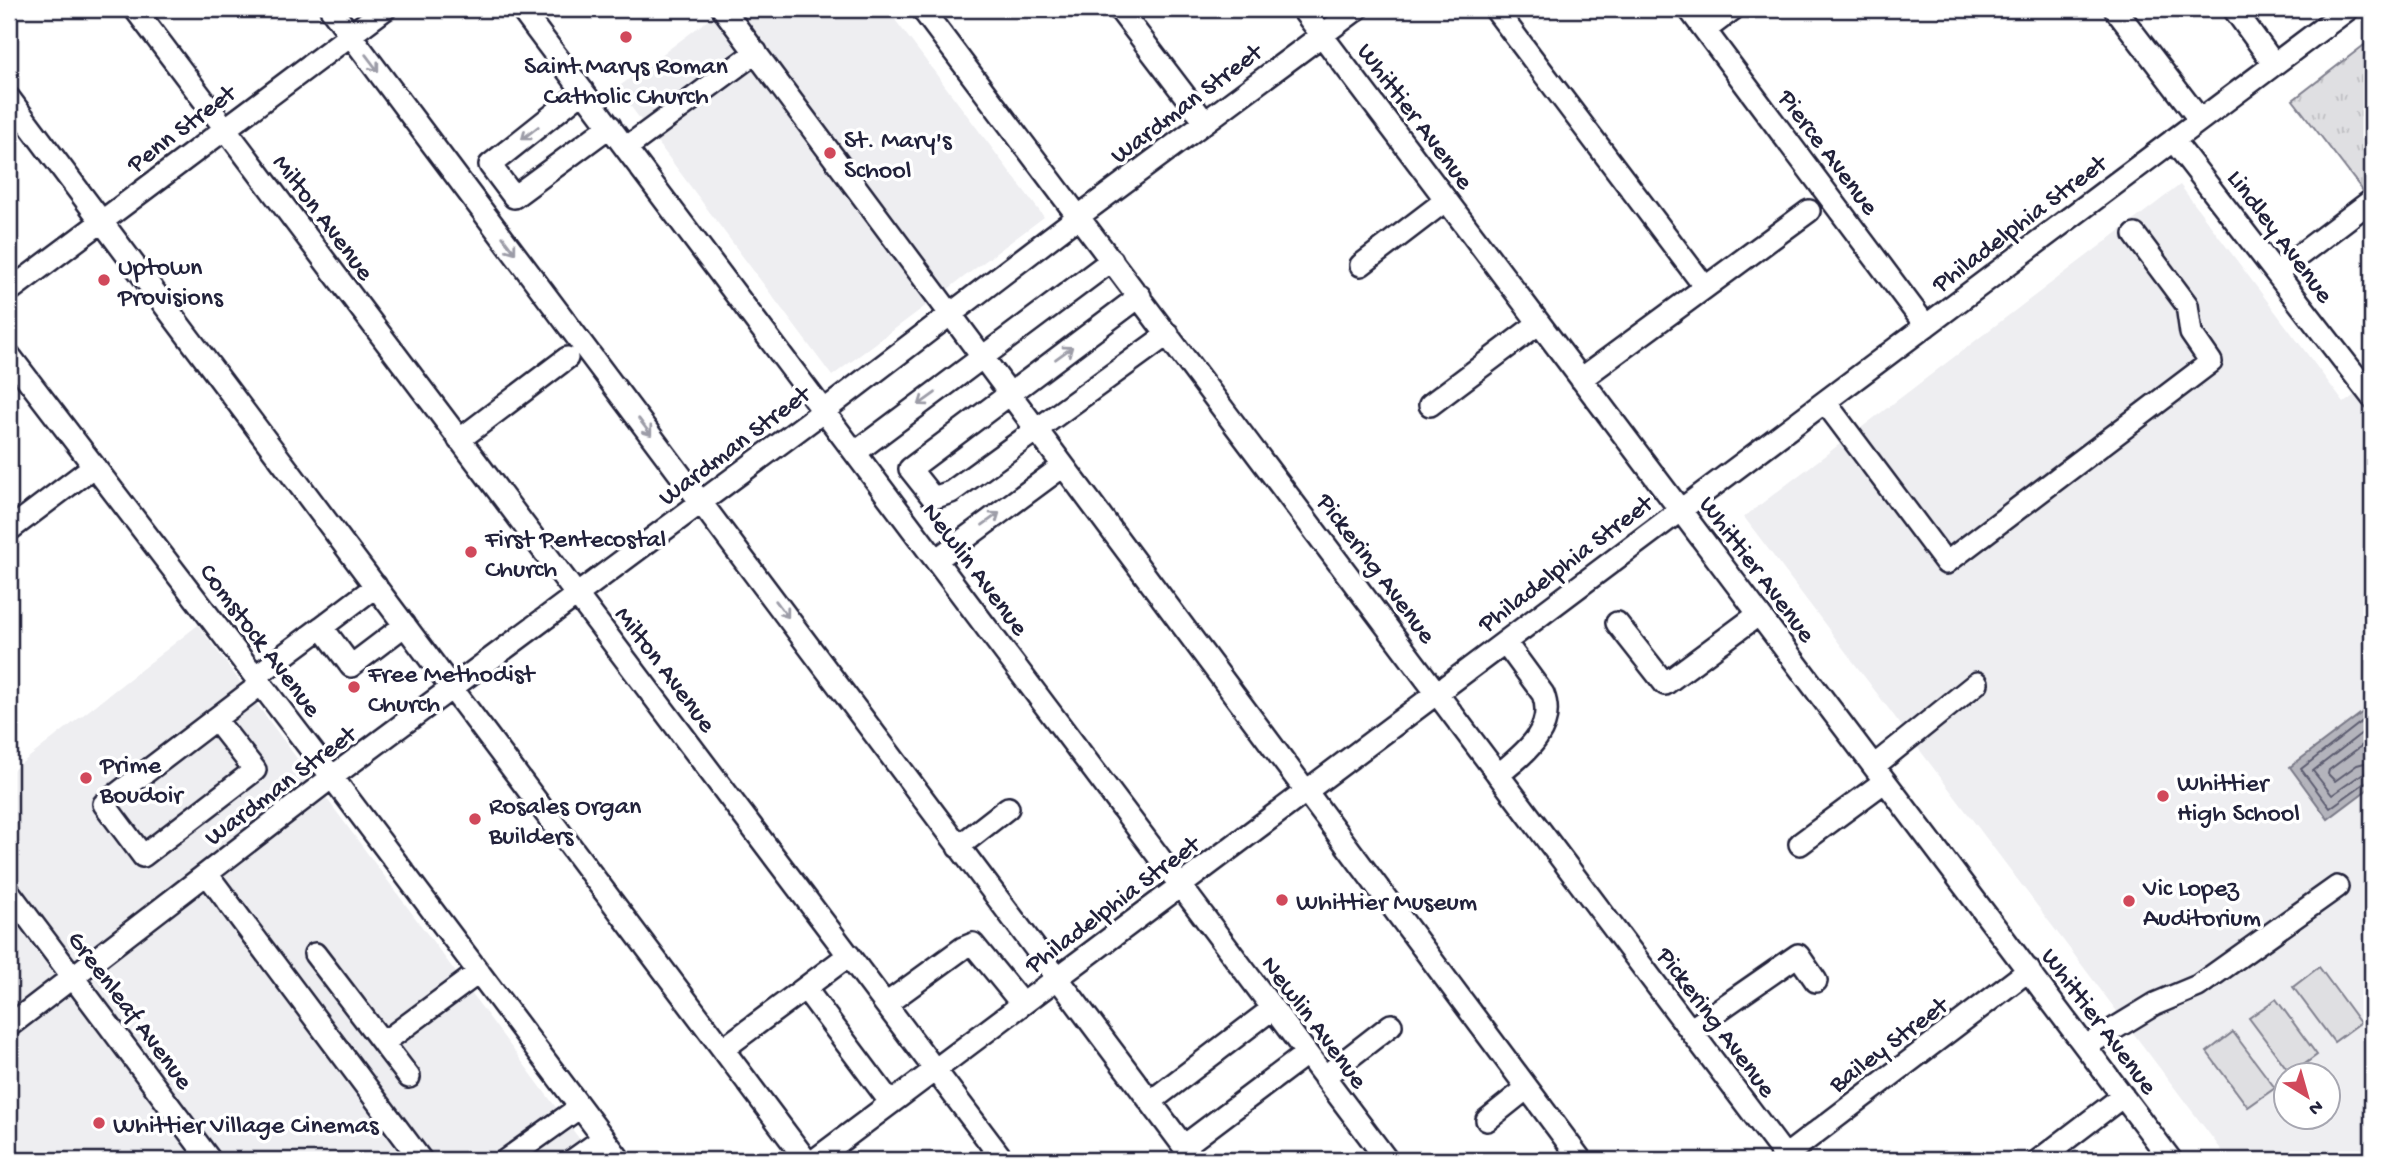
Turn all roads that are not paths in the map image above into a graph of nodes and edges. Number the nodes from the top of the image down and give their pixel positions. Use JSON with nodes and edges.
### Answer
{"nodes":[{"id":1,"x":135,"y":9,"type":"edge"},
{"id":2,"x":331,"y":9,"type":"edge"},
{"id":3,"x":385,"y":9,"type":"edge"},
{"id":4,"x":521,"y":9,"type":"edge"},
{"id":5,"x":723,"y":9,"type":"edge"},
{"id":6,"x":922,"y":9,"type":"edge"},
{"id":7,"x":1119,"y":9,"type":"edge"},
{"id":8,"x":1302,"y":9,"type":"edge"},
{"id":9,"x":1357,"y":9,"type":"edge"},
{"id":10,"x":1495,"y":9,"type":"edge"},
{"id":11,"x":1689,"y":9,"type":"edge"},
{"id":12,"x":1733,"y":9,"type":"edge"},
{"id":13,"x":2115,"y":9,"type":"edge"},
{"id":14,"x":2234,"y":9,"type":"edge"},
{"id":15,"x":2348,"y":9,"type":"edge"},
{"id":16,"x":1705,"y":30,"type":"junction"},
{"id":17,"x":350,"y":35,"type":"junction"},
{"id":18,"x":1322,"y":35,"type":"junction"},
{"id":19,"x":756,"y":52,"type":"junction"},
{"id":20,"x":2274,"y":64,"type":"junction"},
{"id":21,"x":583,"y":91,"type":"junction"},
{"id":22,"x":9,"y":98,"type":"edge"},
{"id":23,"x":2200,"y":120,"type":"junction"},
{"id":24,"x":1205,"y":122,"type":"junction"},
{"id":25,"x":610,"y":126,"type":"junction"},
{"id":26,"x":224,"y":129,"type":"junction"},
{"id":27,"x":2173,"y":140,"type":"junction"},
{"id":28,"x":626,"y":148,"type":"junction"},
{"id":29,"x":1446,"y":200,"type":"junction"},
{"id":30,"x":2372,"y":200,"type":"edge"},
{"id":31,"x":1809,"y":211,"type":"dead end"},
{"id":32,"x":1079,"y":216,"type":"junction"},
{"id":33,"x":101,"y":222,"type":"junction"},
{"id":34,"x":2134,"y":235,"type":"dead end"},
{"id":35,"x":1112,"y":260,"type":"junction"},
{"id":36,"x":1361,"y":265,"type":"dead end"},
{"id":37,"x":2276,"y":274,"type":"junction"},
{"id":38,"x":1705,"y":287,"type":"junction"},
{"id":39,"x":9,"y":291,"type":"edge"},
{"id":40,"x":1140,"y":296,"type":"junction"},
{"id":41,"x":951,"y":315,"type":"junction"},
{"id":42,"x":1539,"y":323,"type":"junction"},
{"id":43,"x":1926,"y":326,"type":"junction"},
{"id":44,"x":1168,"y":334,"type":"junction"},
{"id":45,"x":9,"y":355,"type":"edge"},
{"id":46,"x":567,"y":358,"type":"dead end"},
{"id":47,"x":982,"y":359,"type":"junction"},
{"id":48,"x":1581,"y":379,"type":"junction"},
{"id":49,"x":1009,"y":394,"type":"junction"},
{"id":50,"x":2372,"y":397,"type":"edge"},
{"id":51,"x":1825,"y":402,"type":"junction"},
{"id":52,"x":1430,"y":405,"type":"dead end"},
{"id":53,"x":825,"y":410,"type":"junction"},
{"id":54,"x":1036,"y":430,"type":"junction"},
{"id":55,"x":459,"y":440,"type":"junction"},
{"id":56,"x":856,"y":452,"type":"junction"},
{"id":57,"x":94,"y":466,"type":"junction"},
{"id":58,"x":1063,"y":466,"type":"junction"},
{"id":59,"x":702,"y":502,"type":"junction"},
{"id":60,"x":1680,"y":510,"type":"junction"},
{"id":61,"x":9,"y":530,"type":"edge"},
{"id":62,"x":936,"y":560,"type":"junction"},
{"id":63,"x":376,"y":586,"type":"junction"},
{"id":64,"x":576,"y":595,"type":"junction"},
{"id":65,"x":1759,"y":614,"type":"junction"},
{"id":66,"x":1617,"y":623,"type":"dead end"},
{"id":67,"x":405,"y":625,"type":"junction"},
{"id":68,"x":322,"y":627,"type":"junction"},
{"id":69,"x":1505,"y":642,"type":"junction"},
{"id":70,"x":258,"y":680,"type":"junction"},
{"id":71,"x":1977,"y":683,"type":"dead end"},
{"id":72,"x":453,"y":687,"type":"junction"},
{"id":73,"x":1437,"y":693,"type":"junction"},
{"id":74,"x":215,"y":719,"type":"junction"},
{"id":75,"x":1880,"y":773,"type":"junction"},
{"id":76,"x":1498,"y":775,"type":"junction"},
{"id":77,"x":332,"y":777,"type":"junction"},
{"id":78,"x":1306,"y":791,"type":"junction"},
{"id":79,"x":1009,"y":808,"type":"dead end"},
{"id":80,"x":1800,"y":844,"type":"dead end"},
{"id":81,"x":958,"y":846,"type":"junction"},
{"id":82,"x":207,"y":874,"type":"junction"},
{"id":83,"x":1179,"y":886,"type":"junction"},
{"id":84,"x":2337,"y":887,"type":"dead end"},
{"id":85,"x":9,"y":892,"type":"edge"},
{"id":86,"x":315,"y":954,"type":"dead end"},
{"id":87,"x":849,"y":955,"type":"junction"},
{"id":88,"x":2029,"y":970,"type":"junction"},
{"id":89,"x":479,"y":972,"type":"junction"},
{"id":90,"x":73,"y":977,"type":"junction"},
{"id":91,"x":1057,"y":978,"type":"junction"},
{"id":92,"x":1816,"y":981,"type":"dead end"},
{"id":93,"x":805,"y":988,"type":"junction"},
{"id":94,"x":886,"y":1004,"type":"junction"},
{"id":95,"x":1022,"y":1004,"type":"junction"},
{"id":96,"x":1272,"y":1009,"type":"junction"},
{"id":97,"x":1391,"y":1025,"type":"dead end"},
{"id":98,"x":9,"y":1026,"type":"edge"},
{"id":99,"x":1690,"y":1030,"type":"junction"},
{"id":100,"x":383,"y":1043,"type":"junction"},
{"id":101,"x":2086,"y":1046,"type":"junction"},
{"id":102,"x":723,"y":1049,"type":"junction"},
{"id":103,"x":1306,"y":1054,"type":"junction"},
{"id":104,"x":936,"y":1069,"type":"junction"},
{"id":105,"x":409,"y":1077,"type":"dead end"},
{"id":106,"x":1324,"y":1077,"type":"junction"},
{"id":107,"x":1527,"y":1088,"type":"junction"},
{"id":108,"x":2123,"y":1096,"type":"junction"},
{"id":109,"x":1150,"y":1102,"type":"junction"},
{"id":110,"x":891,"y":1103,"type":"junction"},
{"id":111,"x":580,"y":1107,"type":"junction"},
{"id":112,"x":1487,"y":1120,"type":"dead end"},
{"id":113,"x":604,"y":1138,"type":"junction"},
{"id":114,"x":1189,"y":1153,"type":"edge"},
{"id":115,"x":1784,"y":1159,"type":"edge"},
{"id":116,"x":210,"y":1160,"type":"edge"},
{"id":117,"x":421,"y":1160,"type":"edge"},
{"id":118,"x":506,"y":1160,"type":"edge"},
{"id":119,"x":573,"y":1160,"type":"edge"},
{"id":120,"x":620,"y":1160,"type":"edge"},
{"id":121,"x":806,"y":1160,"type":"edge"},
{"id":122,"x":815,"y":1160,"type":"edge"},
{"id":123,"x":1003,"y":1160,"type":"edge"},
{"id":124,"x":1387,"y":1160,"type":"edge"},
{"id":125,"x":1581,"y":1160,"type":"edge"},
{"id":126,"x":2039,"y":1160,"type":"edge"},
{"id":127,"x":2171,"y":1160,"type":"edge"}],
"edges":[{"from":1,"to":26,"type":"street","name":"Milton Avenue"},
{"from":2,"to":17,"type":"street"},
{"from":3,"to":17,"type":"street","name":"Penn Street"},
{"from":4,"to":21,"type":"street","name":"Newlin Avenue"},
{"from":5,"to":19,"type":"street"},
{"from":6,"to":32,"type":"street","name":"Pickering Avenue"},
{"from":7,"to":24,"type":"street"},
{"from":8,"to":18,"type":"street","name":"Whittier Avenue"},
{"from":9,"to":18,"type":"street","name":"Wardman Street"},
{"from":10,"to":38,"type":"street"},
{"from":11,"to":16,"type":"street","name":"Pierce Avenue"},
{"from":12,"to":16,"type":"street"},
{"from":13,"to":23,"type":"street"},
{"from":14,"to":20,"type":"street"},
{"from":15,"to":20,"type":"street","name":"Philadelphia Street"},
{"from":16,"to":43,"type":"street","name":"Pierce Avenue"},
{"from":17,"to":26,"type":"street","name":"Penn Street"},
{"from":17,"to":59,"type":"street","one_way":true},
{"from":18,"to":24,"type":"street","name":"Wardman Street"},
{"from":18,"to":29,"type":"street","name":"Whittier Avenue"},
{"from":19,"to":28,"type":"street"},
{"from":19,"to":41,"type":"street"},
{"from":20,"to":23,"type":"street","name":"Philadelphia Street"},
{"from":21,"to":25,"type":"street","name":"Newlin Avenue"},
{"from":21,"to":25,"type":"street","one_way":true},
{"from":22,"to":33,"type":"street"},
{"from":23,"to":27,"type":"street","name":"Philadelphia Street"},
{"from":24,"to":32,"type":"street","name":"Wardman Street"},
{"from":25,"to":28,"type":"street","name":"Newlin Avenue"},
{"from":26,"to":33,"type":"street","name":"Penn Street"},
{"from":26,"to":55,"type":"street","name":"Milton Avenue"},
{"from":27,"to":37,"type":"street","name":"Lindley Avenue"},
{"from":27,"to":43,"type":"street","name":"Philadelphia Street"},
{"from":28,"to":53,"type":"street","name":"Newlin Avenue"},
{"from":29,"to":36,"type":"street"},
{"from":29,"to":42,"type":"street","name":"Whittier Avenue"},
{"from":30,"to":37,"type":"street"},
{"from":31,"to":38,"type":"street"},
{"from":32,"to":35,"type":"street","name":"Pickering Avenue"},
{"from":32,"to":41,"type":"street","name":"Wardman Street"},
{"from":33,"to":39,"type":"street","name":"Penn Street"},
{"from":33,"to":63,"type":"street"},
{"from":34,"to":51,"type":"street"},
{"from":35,"to":40,"type":"street","name":"Pickering Avenue"},
{"from":35,"to":47,"type":"street"},
{"from":37,"to":50,"type":"street","name":"Lindley Avenue"},
{"from":38,"to":48,"type":"street"},
{"from":40,"to":44,"type":"street","name":"Pickering Avenue"},
{"from":49,"to":40,"type":"street","one_way":true},
{"from":41,"to":47,"type":"street"},
{"from":41,"to":53,"type":"street","name":"Wardman Street"},
{"from":42,"to":48,"type":"street","name":"Whittier Avenue"},
{"from":42,"to":52,"type":"street"},
{"from":43,"to":51,"type":"street","name":"Philadelphia Street"},
{"from":44,"to":54,"type":"street"},
{"from":44,"to":73,"type":"street","name":"Pickering Avenue"},
{"from":45,"to":57,"type":"street","name":"Comstock Avenue"},
{"from":46,"to":55,"type":"street"},
{"from":47,"to":49,"type":"street"},
{"from":47,"to":56,"type":"street","one_way":true},
{"from":48,"to":60,"type":"street","name":"Whittier Avenue"},
{"from":49,"to":54,"type":"street"},
{"from":49,"to":54,"type":"street"},
{"from":51,"to":60,"type":"street","name":"Philadelphia Street"},
{"from":53,"to":56,"type":"street","name":"Newlin Avenue"},
{"from":53,"to":59,"type":"street","name":"Wardman Street"},
{"from":54,"to":58,"type":"street"},
{"from":55,"to":64,"type":"street","name":"Milton Avenue"},
{"from":56,"to":62,"type":"street","name":"Newlin Avenue"},
{"from":57,"to":61,"type":"street"},
{"from":57,"to":70,"type":"street","name":"Comstock Avenue"},
{"from":62,"to":58,"type":"street","one_way":true},
{"from":58,"to":78,"type":"street"},
{"from":59,"to":64,"type":"street","name":"Wardman Street"},
{"from":59,"to":81,"type":"street","one_way":true},
{"from":60,"to":65,"type":"street","name":"Whittier Avenue"},
{"from":60,"to":69,"type":"street","name":"Philadelphia Street"},
{"from":62,"to":83,"type":"street","name":"Newlin Avenue"},
{"from":63,"to":67,"type":"street"},
{"from":63,"to":68,"type":"street"},
{"from":64,"to":72,"type":"street","name":"Wardman Street"},
{"from":64,"to":87,"type":"street","name":"Milton Avenue"},
{"from":65,"to":66,"type":"street"},
{"from":65,"to":75,"type":"street","name":"Whittier Avenue"},
{"from":67,"to":68,"type":"street"},
{"from":67,"to":72,"type":"street"},
{"from":68,"to":70,"type":"street"},
{"from":69,"to":73,"type":"street","name":"Philadelphia Street"},
{"from":69,"to":76,"type":"street"},
{"from":70,"to":74,"type":"street"},
{"from":70,"to":77,"type":"street","name":"Comstock Avenue"},
{"from":71,"to":75,"type":"street"},
{"from":72,"to":77,"type":"street","name":"Wardman Street"},
{"from":72,"to":102,"type":"street"},
{"from":73,"to":76,"type":"street","name":"Pickering Avenue"},
{"from":73,"to":78,"type":"street","name":"Philadelphia Street"},
{"from":74,"to":74,"type":"street"},
{"from":75,"to":80,"type":"street"},
{"from":75,"to":88,"type":"street","name":"Whittier Avenue"},
{"from":76,"to":99,"type":"street","name":"Pickering Avenue"},
{"from":77,"to":82,"type":"street","name":"Wardman Street"},
{"from":77,"to":89,"type":"street","name":"Comstock Avenue"},
{"from":78,"to":83,"type":"street","name":"Philadelphia Street"},
{"from":78,"to":107,"type":"street"},
{"from":79,"to":81,"type":"street"},
{"from":81,"to":91,"type":"street"},
{"from":82,"to":90,"type":"street","name":"Wardman Street"},
{"from":82,"to":117,"type":"street"},
{"from":83,"to":91,"type":"street","name":"Philadelphia Street"},
{"from":83,"to":96,"type":"street","name":"Newlin Avenue"},
{"from":84,"to":101,"type":"street"},
{"from":85,"to":90,"type":"street","name":"Greenleaf Avenue"},
{"from":86,"to":100,"type":"street"},
{"from":87,"to":93,"type":"street"},
{"from":87,"to":94,"type":"street","name":"Milton Avenue"},
{"from":88,"to":101,"type":"street","name":"Whittier Avenue"},
{"from":88,"to":115,"type":"street","name":"Bailey Street"},
{"from":89,"to":100,"type":"street"},
{"from":89,"to":111,"type":"street","name":"Comstock Avenue"},
{"from":90,"to":98,"type":"street","name":"Wardman Street"},
{"from":90,"to":116,"type":"street","name":"Greenleaf Avenue"},
{"from":91,"to":95,"type":"street","name":"Philadelphia Street"},
{"from":91,"to":109,"type":"street"},
{"from":92,"to":99,"type":"street"},
{"from":93,"to":102,"type":"street"},
{"from":93,"to":110,"type":"street"},
{"from":94,"to":95,"type":"street"},
{"from":94,"to":104,"type":"street","name":"Milton Avenue"},
{"from":95,"to":104,"type":"street","name":"Philadelphia Street"},
{"from":96,"to":103,"type":"street","name":"Newlin Avenue"},
{"from":96,"to":109,"type":"street"},
{"from":97,"to":106,"type":"street"},
{"from":99,"to":115,"type":"street","name":"Pickering Avenue"},
{"from":100,"to":105,"type":"street"},
{"from":101,"to":108,"type":"street","name":"Whittier Avenue"},
{"from":102,"to":121,"type":"street"},
{"from":103,"to":106,"type":"street","name":"Newlin Avenue"},
{"from":103,"to":114,"type":"street"},
{"from":104,"to":110,"type":"street","name":"Philadelphia Street"},
{"from":104,"to":123,"type":"street","name":"Milton Avenue"},
{"from":106,"to":124,"type":"street","name":"Newlin Avenue"},
{"from":107,"to":112,"type":"street"},
{"from":107,"to":125,"type":"street"},
{"from":108,"to":126,"type":"street"},
{"from":108,"to":127,"type":"street","name":"Whittier Avenue"},
{"from":109,"to":114,"type":"street"},
{"from":110,"to":122,"type":"street","name":"Philadelphia Street"},
{"from":111,"to":113,"type":"street","name":"Comstock Avenue"},
{"from":111,"to":118,"type":"street"},
{"from":113,"to":119,"type":"street"},
{"from":113,"to":120,"type":"street","name":"Comstock Avenue"}]}
